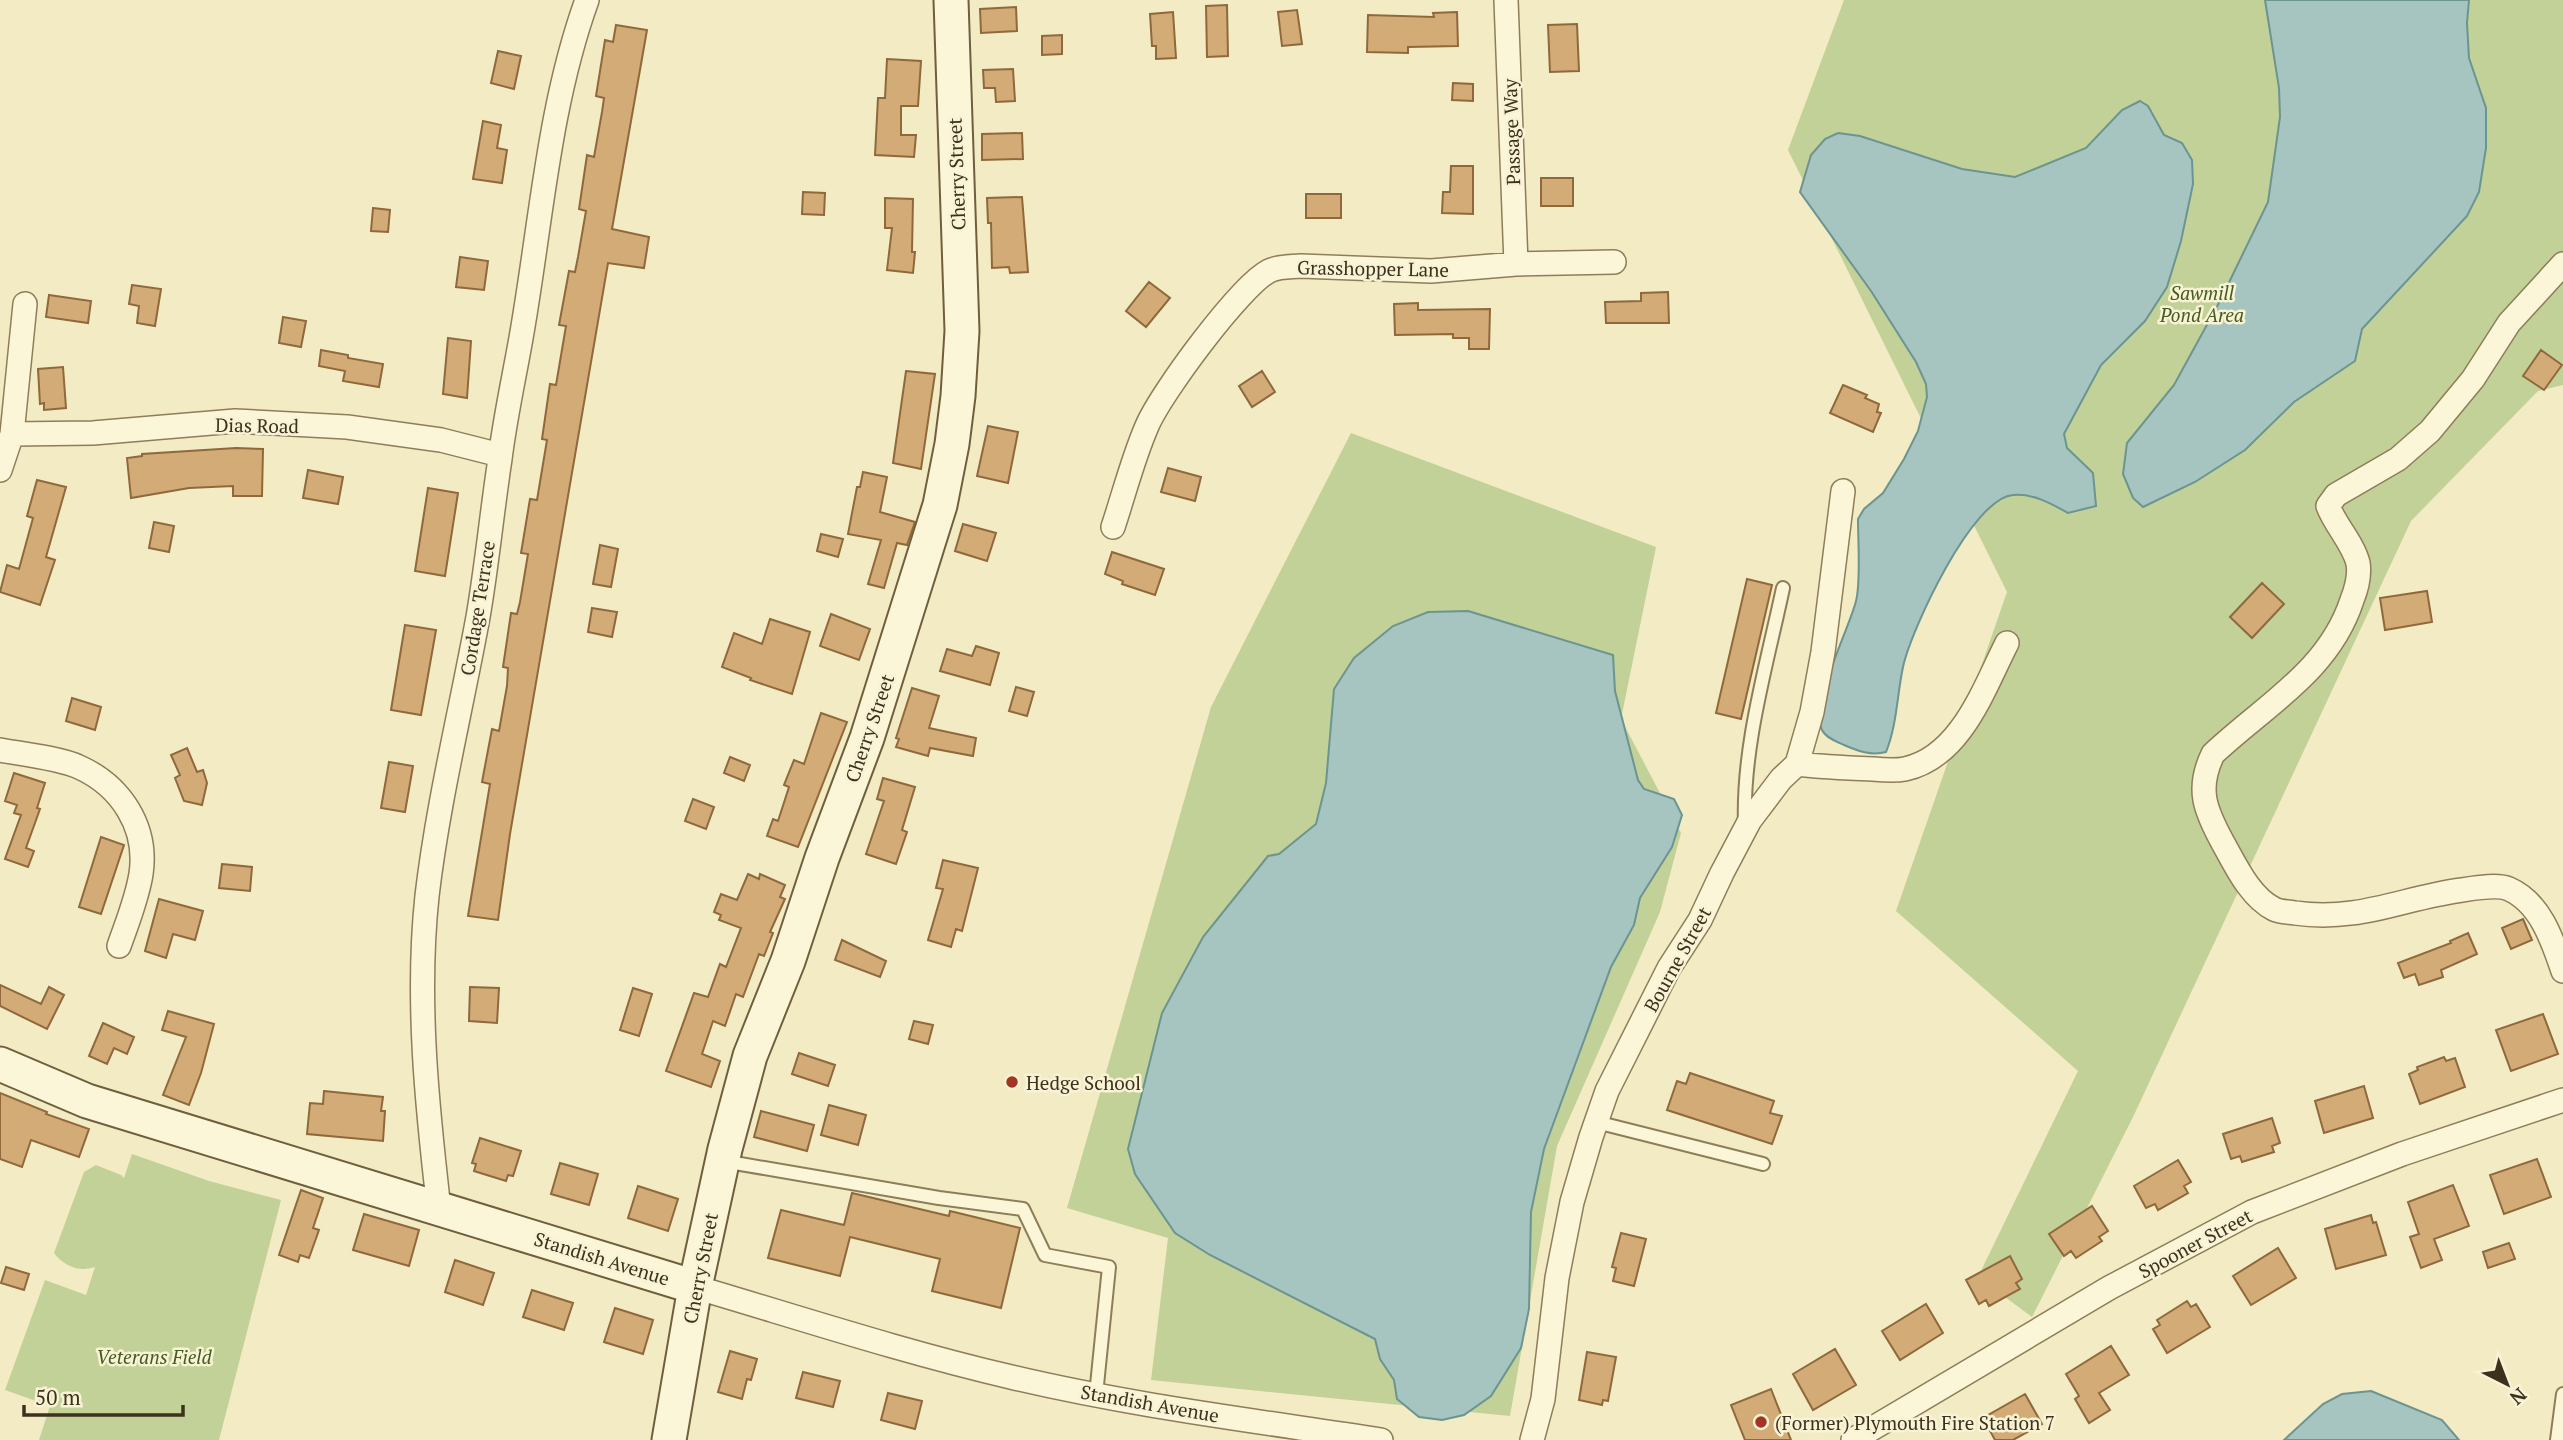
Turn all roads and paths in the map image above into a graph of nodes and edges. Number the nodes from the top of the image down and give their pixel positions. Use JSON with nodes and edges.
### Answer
{"nodes":[{"id":1,"x":951,"y":0,"type":"edge"},
{"id":2,"x":1506,"y":0,"type":"edge"},
{"id":3,"x":585,"y":6,"type":"edge"},
{"id":4,"x":1614,"y":262,"type":"dead end"},
{"id":5,"x":1516,"y":264,"type":"junction"},
{"id":6,"x":2563,"y":264,"type":"edge"},
{"id":7,"x":25,"y":304,"type":"dead end"},
{"id":8,"x":12,"y":434,"type":"junction"},
{"id":9,"x":500,"y":454,"type":"junction"},
{"id":10,"x":0,"y":470,"type":"edge"},
{"id":11,"x":1843,"y":491,"type":"dead end"},
{"id":12,"x":1113,"y":527,"type":"dead end"},
{"id":13,"x":1783,"y":588,"type":"dead end"},
{"id":14,"x":2007,"y":643,"type":"dead end"},
{"id":15,"x":0,"y":750,"type":"edge"},
{"id":16,"x":1797,"y":764,"type":"junction"},
{"id":17,"x":1745,"y":829,"type":"junction"},
{"id":18,"x":119,"y":946,"type":"dead end"},
{"id":19,"x":2563,"y":971,"type":"edge"},
{"id":20,"x":0,"y":1064,"type":"edge"},
{"id":21,"x":2563,"y":1100,"type":"edge"},
{"id":22,"x":1596,"y":1122,"type":"junction"},
{"id":23,"x":723,"y":1161,"type":"junction"},
{"id":24,"x":1763,"y":1164,"type":"dead end"},
{"id":25,"x":439,"y":1209,"type":"junction"},
{"id":26,"x":695,"y":1287,"type":"junction"},
{"id":27,"x":2563,"y":1394,"type":"edge"},
{"id":28,"x":1096,"y":1395,"type":"junction"},
{"id":29,"x":1290,"y":1433,"type":"edge"},
{"id":30,"x":669,"y":1440,"type":"edge"},
{"id":31,"x":1381,"y":1440,"type":"edge"},
{"id":32,"x":1532,"y":1440,"type":"edge"},
{"id":33,"x":1853,"y":1440,"type":"edge"},
{"id":34,"x":2557,"y":1440,"type":"edge"}],
"edges":[{"from":1,"to":23,"type":"main road","name":"Cherry Street"},
{"from":2,"to":5,"type":"street","name":"Passage Way"},
{"from":3,"to":9,"type":"street","name":"Cordage Terrace"},
{"from":4,"to":5,"type":"street","name":"Grasshopper Lane"},
{"from":5,"to":12,"type":"street","name":"Grasshopper Lane"},
{"from":6,"to":19,"type":"street"},
{"from":7,"to":8,"type":"street"},
{"from":8,"to":9,"type":"street","name":"Dias Road"},
{"from":8,"to":10,"type":"street"},
{"from":9,"to":25,"type":"street","name":"Cordage Terrace"},
{"from":11,"to":16,"type":"street","name":"Bourne Street"},
{"from":13,"to":17,"type":"lane"},
{"from":14,"to":16,"type":"street"},
{"from":15,"to":18,"type":"street"},
{"from":16,"to":17,"type":"street","name":"Bourne Street"},
{"from":17,"to":22,"type":"street","name":"Bourne Street"},
{"from":20,"to":25,"type":"main road","name":"Standish Avenue"},
{"from":21,"to":33,"type":"street","name":"Spooner Street"},
{"from":22,"to":24,"type":"lane"},
{"from":22,"to":32,"type":"street","name":"Bourne Street"},
{"from":23,"to":26,"type":"main road","name":"Cherry Street"},
{"from":23,"to":28,"type":"lane"},
{"from":25,"to":26,"type":"main road","name":"Standish Avenue"},
{"from":26,"to":28,"type":"street","name":"Standish Avenue"},
{"from":26,"to":30,"type":"main road","name":"Cherry Street"},
{"from":27,"to":34,"type":"lane"},
{"from":28,"to":29,"type":"street","name":"Standish Avenue"},
{"from":29,"to":31,"type":"street","name":"Standish Avenue"}]}
